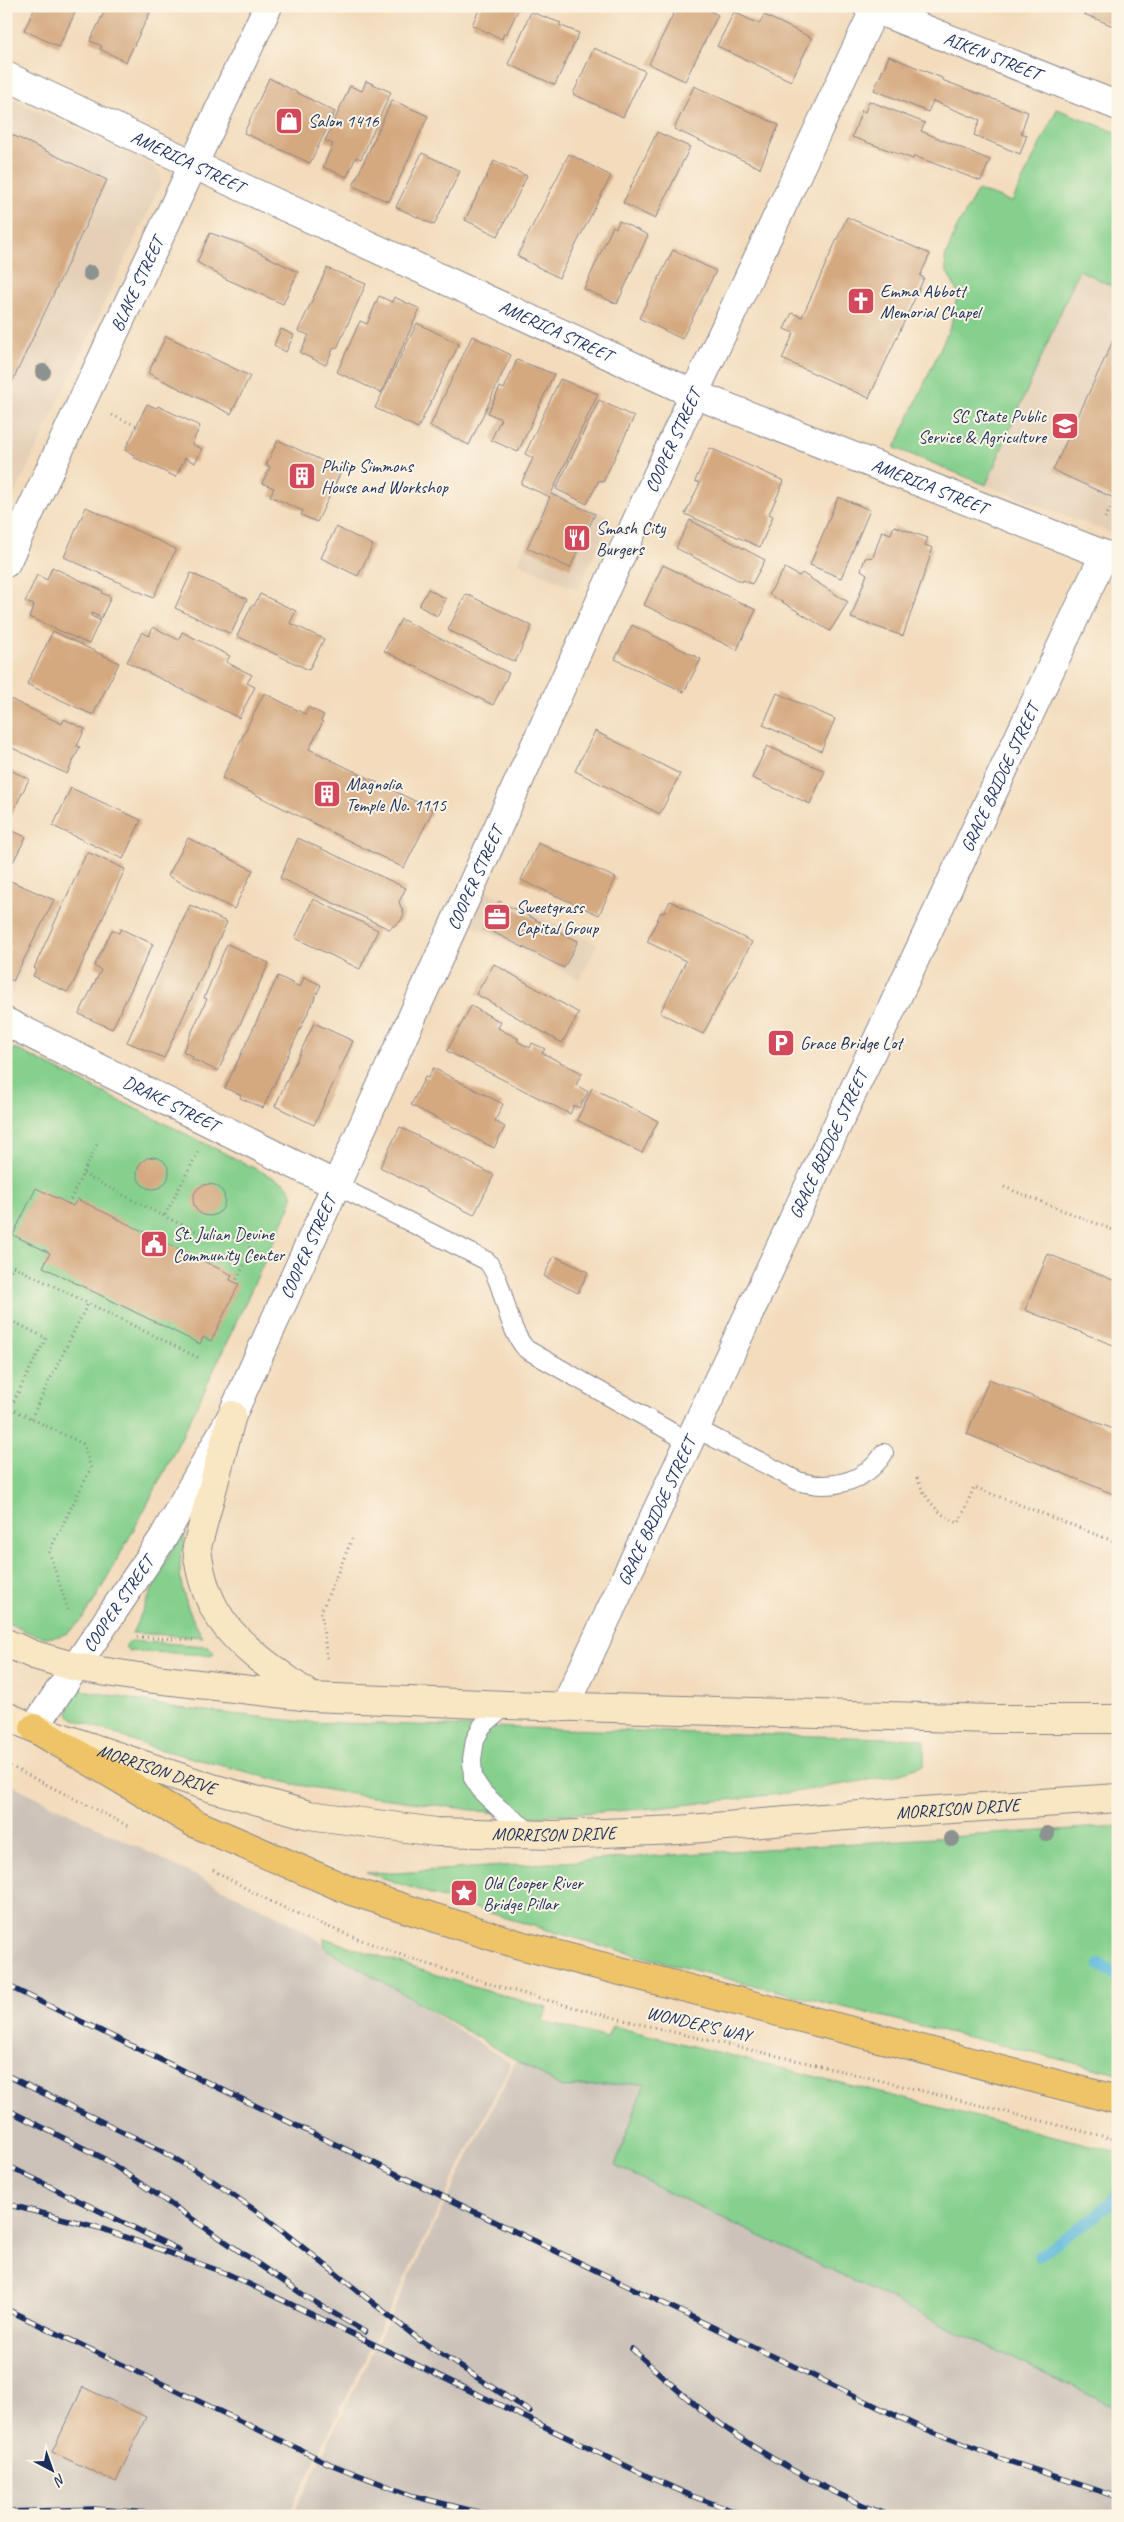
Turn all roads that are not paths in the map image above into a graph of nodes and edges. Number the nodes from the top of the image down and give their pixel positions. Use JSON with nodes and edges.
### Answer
{"nodes":[{"id":1,"x":268,"y":6,"type":"edge"},
{"id":2,"x":872,"y":7,"type":"edge"},
{"id":3,"x":6,"y":76,"type":"edge"},
{"id":4,"x":1118,"y":106,"type":"edge"},
{"id":5,"x":193,"y":164,"type":"junction"},
{"id":6,"x":694,"y":394,"type":"junction"},
{"id":7,"x":1111,"y":557,"type":"edge"},
{"id":8,"x":6,"y":563,"type":"edge"},
{"id":9,"x":6,"y":1022,"type":"edge"},
{"id":10,"x":336,"y":1185,"type":"junction"},
{"id":11,"x":232,"y":1415,"type":"junction"},
{"id":12,"x":692,"y":1435,"type":"junction"},
{"id":13,"x":884,"y":1453,"type":"dead end"},
{"id":14,"x":6,"y":1643,"type":"edge"},
{"id":15,"x":76,"y":1667,"type":"junction"},
{"id":16,"x":312,"y":1697,"type":"junction"},
{"id":17,"x":507,"y":1705,"type":"junction"},
{"id":18,"x":565,"y":1707,"type":"junction"},
{"id":19,"x":6,"y":1716,"type":"edge"},
{"id":20,"x":1118,"y":1719,"type":"edge"},
{"id":21,"x":34,"y":1728,"type":"junction"},
{"id":22,"x":1118,"y":1798,"type":"edge"},
{"id":23,"x":533,"y":1834,"type":"junction"},
{"id":24,"x":1118,"y":2100,"type":"edge"}],
"edges":[{"from":1,"to":5,"type":"street","name":"BLAKE STREET"},
{"from":2,"to":4,"type":"street","name":"AIKEN STREET"},
{"from":2,"to":6,"type":"street","name":"COOPER STREET"},
{"from":3,"to":5,"type":"street","name":"AMERICA STREET"},
{"from":5,"to":6,"type":"street","name":"AMERICA STREET"},
{"from":5,"to":8,"type":"street","name":"BLAKE STREET"},
{"from":6,"to":7,"type":"street","name":"AMERICA STREET"},
{"from":6,"to":10,"type":"street","name":"COOPER STREET"},
{"from":7,"to":12,"type":"street","name":"GRACE BRIDGE STREET"},
{"from":9,"to":10,"type":"street","name":"DRAKE STREET"},
{"from":10,"to":11,"type":"street","name":"COOPER STREET"},
{"from":10,"to":12,"type":"lane"},
{"from":11,"to":15,"type":"street","name":"COOPER STREET"},
{"from":11,"to":16,"type":"main road"},
{"from":12,"to":13,"type":"lane"},
{"from":12,"to":18,"type":"street","name":"GRACE BRIDGE STREET"},
{"from":14,"to":15,"type":"main road"},
{"from":15,"to":16,"type":"main road"},
{"from":15,"to":21,"type":"street","name":"COOPER STREET"},
{"from":16,"to":17,"type":"main road"},
{"from":17,"to":18,"type":"main road"},
{"from":17,"to":23,"type":"lane"},
{"from":18,"to":20,"type":"main road"},
{"from":19,"to":21,"type":"main road","name":"MORRISON DRIVE"},
{"from":21,"to":23,"type":"main road","name":"MORRISON DRIVE"},
{"from":21,"to":24,"type":"highway"},
{"from":22,"to":23,"type":"main road","name":"MORRISON DRIVE"}]}
